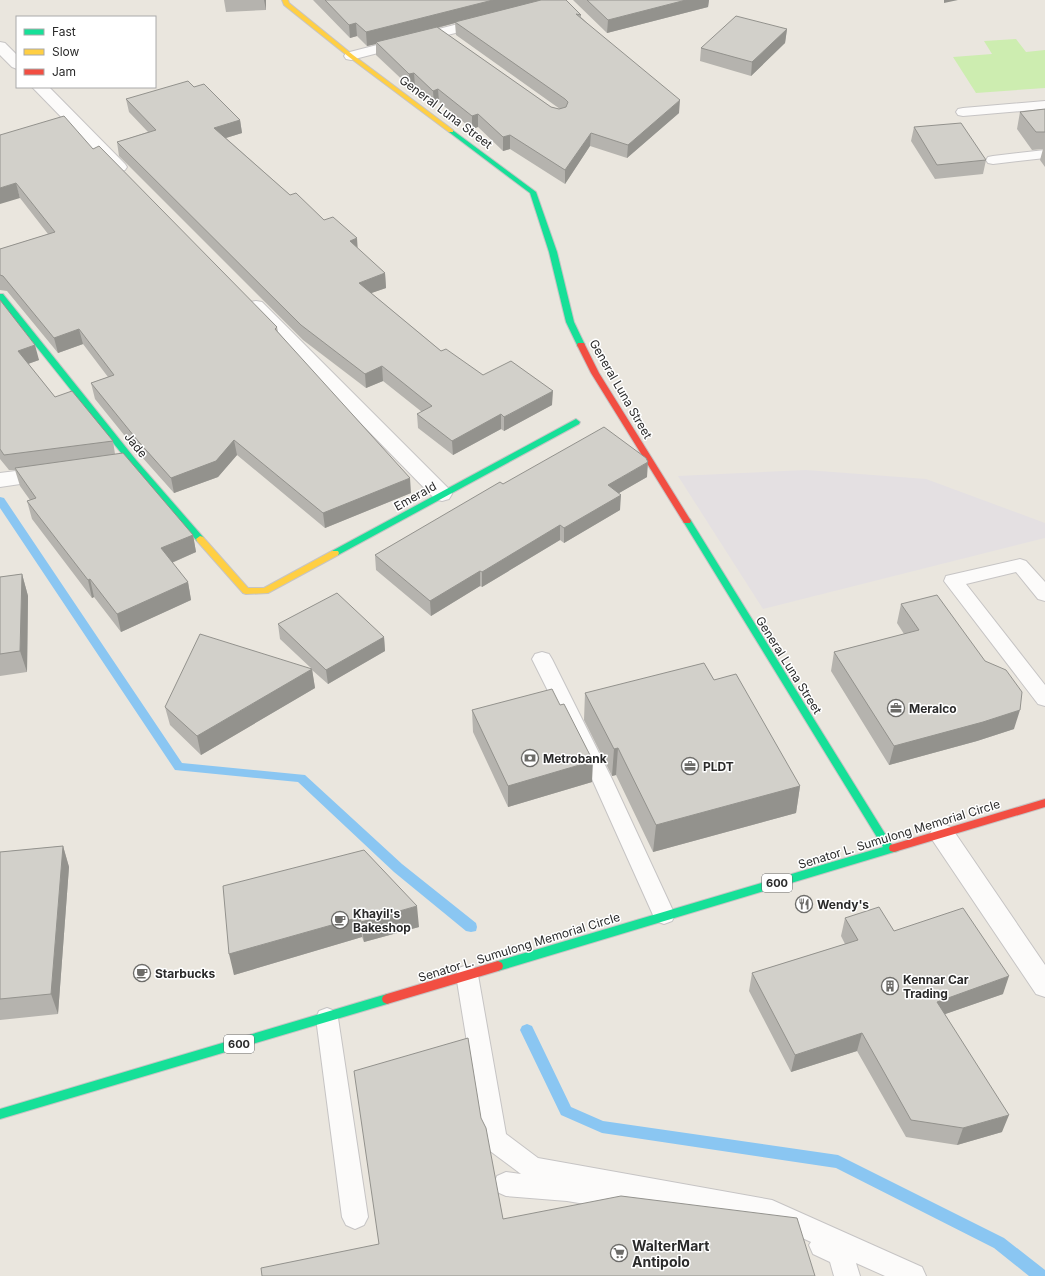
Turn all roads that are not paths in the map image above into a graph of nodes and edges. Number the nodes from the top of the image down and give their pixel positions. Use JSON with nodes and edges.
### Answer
{"nodes":[{"id":1,"x":285,"y":0,"type":"edge"},
{"id":2,"x":498,"y":18,"type":"edge"},
{"id":3,"x":439,"y":32,"type":"junction"},
{"id":4,"x":0,"y":46,"type":"edge"},
{"id":5,"x":458,"y":46,"type":"edge"},
{"id":6,"x":351,"y":56,"type":"junction"},
{"id":7,"x":16,"y":63,"type":"edge"},
{"id":8,"x":41,"y":88,"type":"edge"},
{"id":9,"x":1045,"y":105,"type":"edge"},
{"id":10,"x":964,"y":112,"type":"dead end"},
{"id":11,"x":1045,"y":154,"type":"edge"},
{"id":12,"x":993,"y":160,"type":"dead end"},
{"id":13,"x":129,"y":178,"type":"edge"},
{"id":14,"x":0,"y":296,"type":"edge"},
{"id":15,"x":247,"y":296,"type":"edge"},
{"id":16,"x":576,"y":422,"type":"dead end"},
{"id":17,"x":134,"y":462,"type":"junction"},
{"id":18,"x":111,"y":465,"type":"edge"},
{"id":19,"x":65,"y":471,"type":"edge"},
{"id":20,"x":6,"y":479,"type":"edge"},
{"id":21,"x":442,"y":494,"type":"junction"},
{"id":22,"x":265,"y":591,"type":"joint"},
{"id":23,"x":1045,"y":594,"type":"edge"},
{"id":24,"x":542,"y":659,"type":"dead end"},
{"id":25,"x":1045,"y":700,"type":"edge"},
{"id":26,"x":1045,"y":803,"type":"edge"},
{"id":27,"x":942,"y":834,"type":"junction"},
{"id":28,"x":889,"y":849,"type":"junction"},
{"id":29,"x":664,"y":915,"type":"junction"},
{"id":30,"x":467,"y":975,"type":"junction"},
{"id":31,"x":1045,"y":986,"type":"edge"},
{"id":32,"x":327,"y":1018,"type":"junction"},
{"id":33,"x":0,"y":1114,"type":"edge"},
{"id":34,"x":506,"y":1184,"type":"dead end"},
{"id":35,"x":355,"y":1217,"type":"dead end"},
{"id":36,"x":847,"y":1276,"type":"edge"},
{"id":37,"x":913,"y":1276,"type":"edge"}],
"edges":[{"from":1,"to":6,"type":"street","name":"General Luna Street"},
{"from":2,"to":3,"type":"street"},
{"from":3,"to":5,"type":"street"},
{"from":3,"to":6,"type":"street"},
{"from":4,"to":7,"type":"street"},
{"from":6,"to":28,"type":"street","name":"General Luna Street"},
{"from":8,"to":13,"type":"street"},
{"from":9,"to":10,"type":"lane"},
{"from":11,"to":12,"type":"lane"},
{"from":14,"to":17,"type":"street","name":"Jade"},
{"from":15,"to":21,"type":"street"},
{"from":16,"to":21,"type":"street","name":"Emerald"},
{"from":17,"to":18,"type":"street"},
{"from":17,"to":22,"type":"street","name":"Jade"},
{"from":19,"to":20,"type":"street"},
{"from":21,"to":22,"type":"street","name":"Emerald"},
{"from":23,"to":25,"type":"lane"},
{"from":24,"to":29,"type":"lane"},
{"from":26,"to":27,"type":"street","name":"Senator L. Sumulong Memorial Circle","number":"600"},
{"from":27,"to":28,"type":"street","name":"Senator L. Sumulong Memorial Circle","number":"600"},
{"from":27,"to":31,"type":"street"},
{"from":28,"to":29,"type":"street","name":"Senator L. Sumulong Memorial Circle","number":"600"},
{"from":29,"to":30,"type":"street","name":"Senator L. Sumulong Memorial Circle","number":"600"},
{"from":30,"to":32,"type":"street","name":"Senator L. Sumulong Memorial Circle","number":"600"},
{"from":30,"to":37,"type":"lane"},
{"from":32,"to":33,"type":"street","name":"Senator L. Sumulong Memorial Circle","number":"600"},
{"from":32,"to":35,"type":"lane"},
{"from":34,"to":36,"type":"lane"}]}
